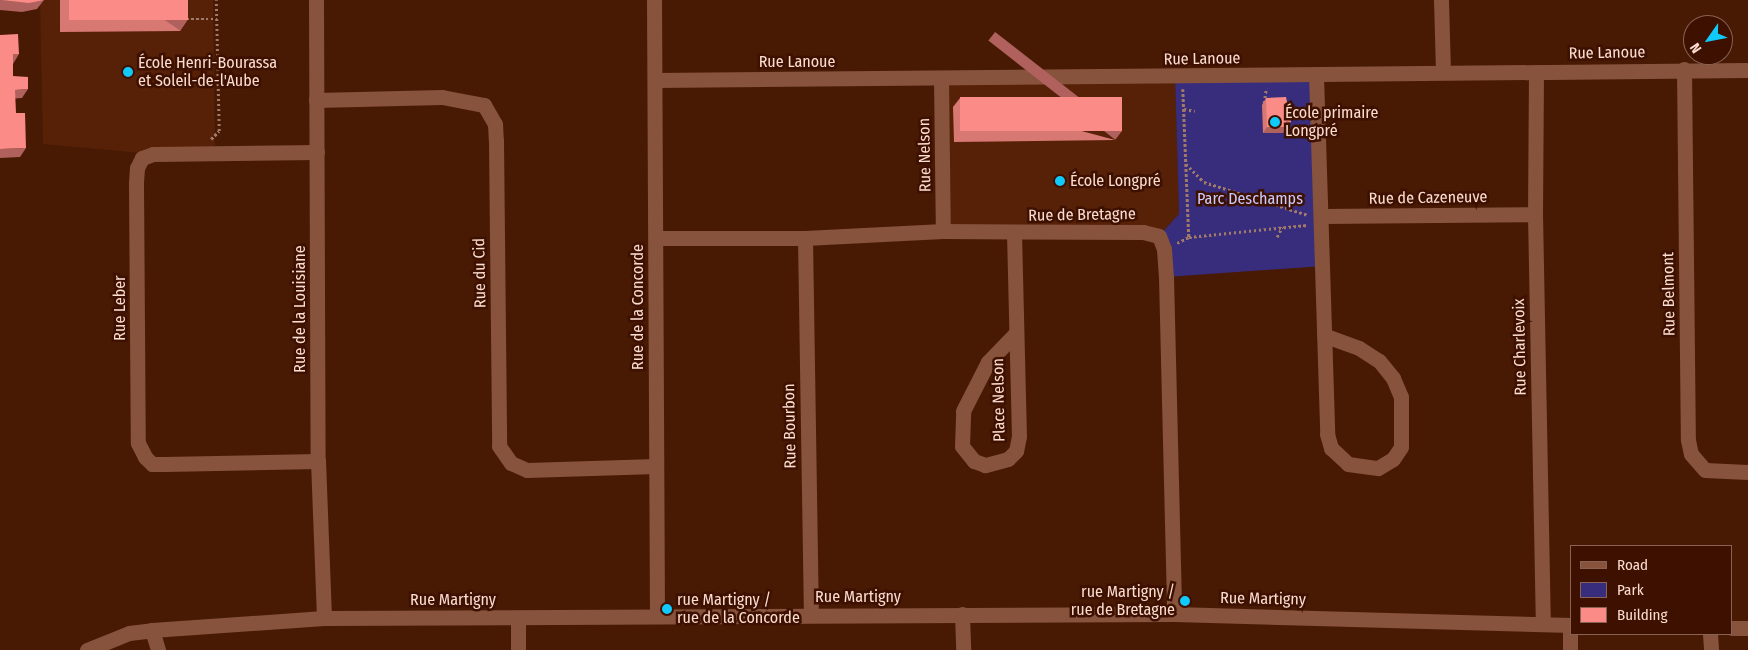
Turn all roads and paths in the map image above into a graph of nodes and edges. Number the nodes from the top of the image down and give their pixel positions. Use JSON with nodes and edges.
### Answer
{"nodes":[{"id":1,"x":216,"y":0,"type":"edge"},
{"id":2,"x":316,"y":0,"type":"edge"},
{"id":3,"x":654,"y":0,"type":"edge"},
{"id":4,"x":1441,"y":0,"type":"edge"},
{"id":5,"x":179,"y":18,"type":"edge"},
{"id":6,"x":216,"y":19,"type":"junction"},
{"id":7,"x":1684,"y":69,"type":"junction"},
{"id":8,"x":1748,"y":70,"type":"edge"},
{"id":9,"x":1443,"y":71,"type":"junction"},
{"id":10,"x":1536,"y":72,"type":"junction"},
{"id":11,"x":1316,"y":75,"type":"junction"},
{"id":12,"x":1182,"y":76,"type":"junction"},
{"id":13,"x":941,"y":78,"type":"junction"},
{"id":14,"x":656,"y":80,"type":"junction"},
{"id":15,"x":316,"y":100,"type":"junction"},
{"id":16,"x":1184,"y":109,"type":"junction"},
{"id":17,"x":1195,"y":111,"type":"dead end"},
{"id":18,"x":207,"y":143,"type":"dead end"},
{"id":19,"x":317,"y":152,"type":"junction"},
{"id":20,"x":1186,"y":164,"type":"junction"},
{"id":21,"x":1535,"y":214,"type":"junction"},
{"id":22,"x":1315,"y":220,"type":"junction"},
{"id":23,"x":1282,"y":227,"type":"junction"},
{"id":24,"x":943,"y":231,"type":"junction"},
{"id":25,"x":1014,"y":233,"type":"junction"},
{"id":26,"x":1277,"y":237,"type":"dead end"},
{"id":27,"x":656,"y":238,"type":"junction"},
{"id":28,"x":805,"y":238,"type":"junction"},
{"id":29,"x":1015,"y":334,"type":"junction"},
{"id":30,"x":1324,"y":335,"type":"junction"},
{"id":31,"x":318,"y":462,"type":"junction"},
{"id":32,"x":656,"y":466,"type":"junction"},
{"id":33,"x":1748,"y":472,"type":"edge"},
{"id":34,"x":811,"y":614,"type":"junction"},
{"id":35,"x":962,"y":614,"type":"junction"},
{"id":36,"x":1174,"y":614,"type":"junction"},
{"id":37,"x":657,"y":615,"type":"junction"},
{"id":38,"x":324,"y":618,"type":"junction"},
{"id":39,"x":518,"y":618,"type":"junction"},
{"id":40,"x":1543,"y":622,"type":"junction"},
{"id":41,"x":1570,"y":625,"type":"edge"},
{"id":42,"x":1733,"y":628,"type":"edge"},
{"id":43,"x":1748,"y":628,"type":"edge"},
{"id":44,"x":152,"y":630,"type":"junction"},
{"id":45,"x":1571,"y":635,"type":"edge"},
{"id":46,"x":1710,"y":635,"type":"edge"},
{"id":47,"x":87,"y":650,"type":"edge"},
{"id":48,"x":158,"y":650,"type":"edge"},
{"id":49,"x":518,"y":650,"type":"edge"},
{"id":50,"x":963,"y":650,"type":"edge"},
{"id":51,"x":1570,"y":650,"type":"edge"},
{"id":52,"x":1711,"y":650,"type":"edge"}],
"edges":[{"from":1,"to":6,"type":"path"},
{"from":2,"to":15,"type":"street","name":"Rue de la Louisiane"},
{"from":3,"to":14,"type":"street","name":"Rue de la Concorde"},
{"from":4,"to":9,"type":"street"},
{"from":5,"to":6,"type":"path"},
{"from":6,"to":18,"type":"path"},
{"from":7,"to":8,"type":"street","name":"Rue Lanoue"},
{"from":7,"to":10,"type":"street","name":"Rue Lanoue"},
{"from":7,"to":33,"type":"street","name":"Rue Belmont"},
{"from":9,"to":10,"type":"street","name":"Rue Lanoue"},
{"from":9,"to":11,"type":"street","name":"Rue Lanoue"},
{"from":10,"to":21,"type":"street","name":"Rue Charlevoix"},
{"from":11,"to":12,"type":"street","name":"Rue Lanoue"},
{"from":11,"to":22,"type":"street"},
{"from":12,"to":13,"type":"street","name":"Rue Lanoue"},
{"from":12,"to":16,"type":"path"},
{"from":13,"to":14,"type":"street","name":"Rue Lanoue"},
{"from":13,"to":24,"type":"street","name":"Rue Nelson"},
{"from":14,"to":27,"type":"street","name":"Rue de la Concorde"},
{"from":15,"to":19,"type":"street","name":"Rue de la Louisiane"},
{"from":15,"to":32,"type":"street","name":"Rue du Cid"},
{"from":16,"to":17,"type":"path"},
{"from":16,"to":20,"type":"path"},
{"from":19,"to":31,"type":"street","name":"Rue de la Louisiane"},
{"from":19,"to":31,"type":"street","name":"Rue Leber"},
{"from":20,"to":22,"type":"path"},
{"from":20,"to":23,"type":"path"},
{"from":21,"to":22,"type":"street","name":"Rue de Cazeneuve"},
{"from":21,"to":40,"type":"street","name":"Rue Charlevoix"},
{"from":22,"to":23,"type":"path"},
{"from":22,"to":30,"type":"street"},
{"from":23,"to":26,"type":"path"},
{"from":24,"to":25,"type":"street","name":"Rue de Bretagne"},
{"from":24,"to":28,"type":"street","name":"Rue de Bretagne"},
{"from":25,"to":29,"type":"street","name":"Place Nelson"},
{"from":25,"to":36,"type":"street","name":"Rue de Bretagne"},
{"from":27,"to":28,"type":"street","name":"Rue de Bretagne"},
{"from":27,"to":32,"type":"street","name":"Rue de la Concorde"},
{"from":28,"to":34,"type":"street","name":"Rue Bourbon"},
{"from":29,"to":29,"type":"street","name":"Place Nelson"},
{"from":30,"to":30,"type":"street"},
{"from":31,"to":38,"type":"street","name":"Rue de la Louisiane"},
{"from":32,"to":37,"type":"street","name":"Rue de la Concorde"},
{"from":34,"to":35,"type":"street","name":"Rue Martigny"},
{"from":34,"to":37,"type":"street","name":"Rue Martigny"},
{"from":35,"to":36,"type":"street","name":"Rue Martigny"},
{"from":35,"to":50,"type":"street"},
{"from":36,"to":40,"type":"street","name":"Rue Martigny"},
{"from":37,"to":39,"type":"street","name":"Rue Martigny"},
{"from":38,"to":39,"type":"street","name":"Rue Martigny"},
{"from":38,"to":44,"type":"street","name":"Rue Martigny"},
{"from":39,"to":49,"type":"street"},
{"from":40,"to":41,"type":"street","name":"Rue Martigny"},
{"from":42,"to":43,"type":"street"},
{"from":44,"to":47,"type":"street","name":"Rue Martigny"},
{"from":44,"to":48,"type":"street"},
{"from":45,"to":51,"type":"street"},
{"from":46,"to":52,"type":"street"}]}
